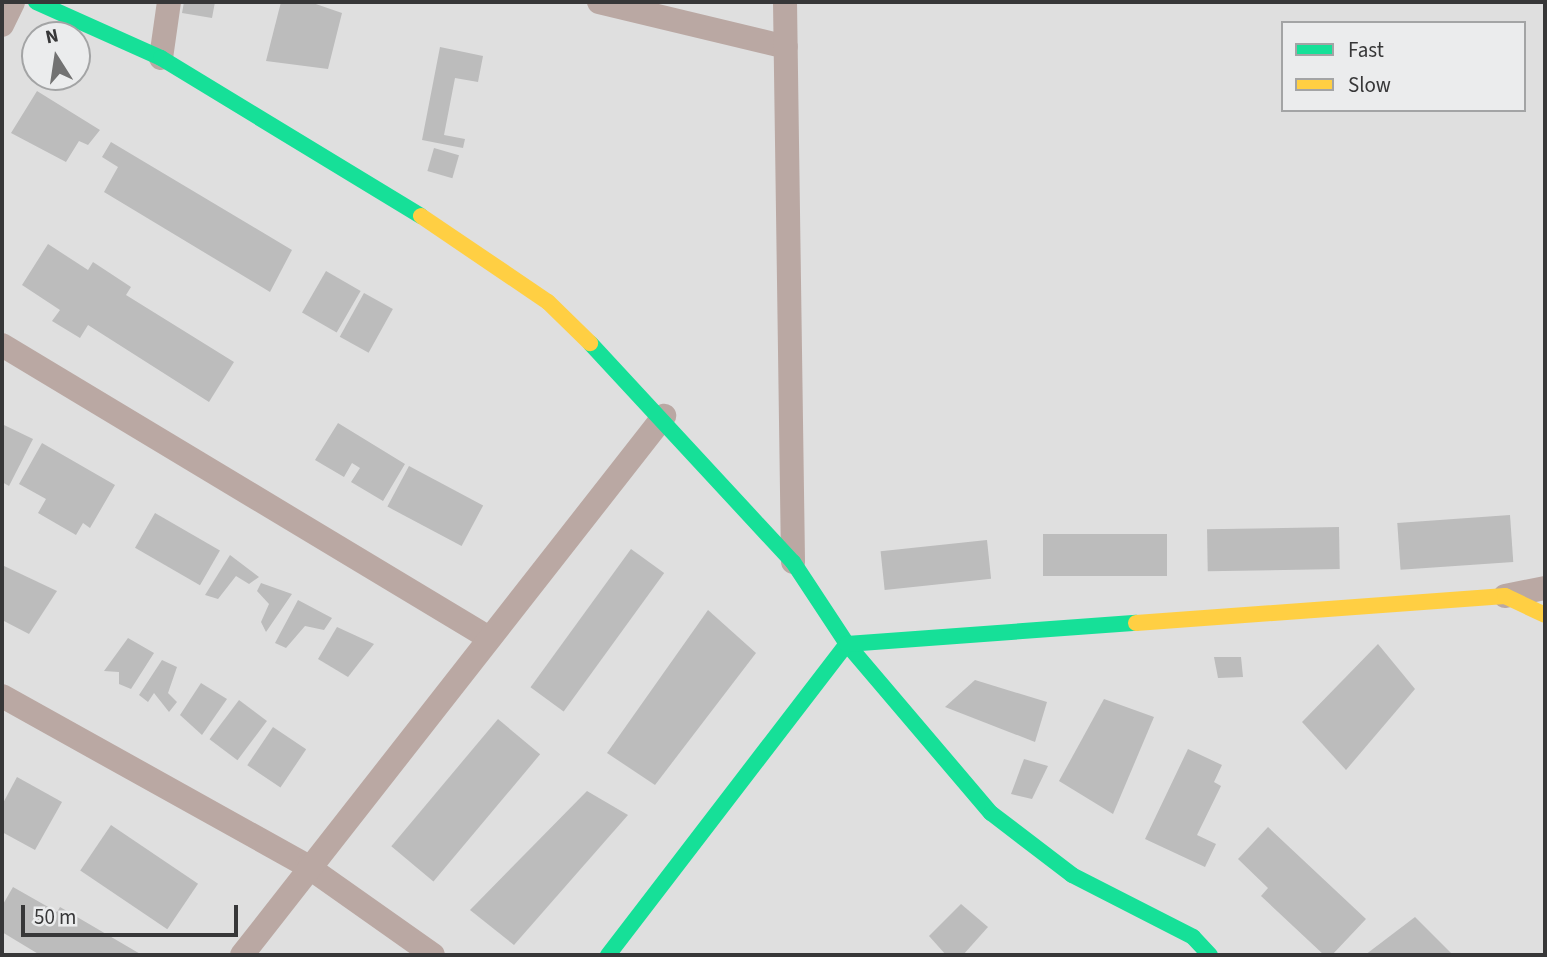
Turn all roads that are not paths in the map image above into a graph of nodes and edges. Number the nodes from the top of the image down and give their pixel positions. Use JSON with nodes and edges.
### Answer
{"nodes":[{"id":1,"x":13,"y":2,"type":"edge"},
{"id":2,"x":36,"y":2,"type":"edge"},
{"id":3,"x":169,"y":2,"type":"edge"},
{"id":4,"x":599,"y":2,"type":"edge"},
{"id":5,"x":785,"y":2,"type":"edge"},
{"id":6,"x":2,"y":25,"type":"edge"},
{"id":7,"x":786,"y":47,"type":"junction"},
{"id":8,"x":161,"y":58,"type":"junction"},
{"id":9,"x":2,"y":345,"type":"edge"},
{"id":10,"x":664,"y":416,"type":"junction"},
{"id":11,"x":793,"y":562,"type":"junction"},
{"id":12,"x":1545,"y":588,"type":"edge"},
{"id":13,"x":1505,"y":596,"type":"junction"},
{"id":14,"x":1545,"y":615,"type":"edge"},
{"id":15,"x":489,"y":638,"type":"junction"},
{"id":16,"x":847,"y":643,"type":"junction"},
{"id":17,"x":2,"y":696,"type":"edge"},
{"id":18,"x":307,"y":866,"type":"junction"},
{"id":19,"x":242,"y":955,"type":"edge"},
{"id":20,"x":433,"y":955,"type":"edge"},
{"id":21,"x":608,"y":955,"type":"edge"},
{"id":22,"x":1210,"y":955,"type":"edge"}],
"edges":[{"from":1,"to":6,"type":"street"},
{"from":2,"to":8,"type":"street"},
{"from":3,"to":8,"type":"street"},
{"from":4,"to":7,"type":"street"},
{"from":5,"to":7,"type":"street"},
{"from":7,"to":11,"type":"street"},
{"from":8,"to":10,"type":"street"},
{"from":9,"to":15,"type":"street"},
{"from":10,"to":11,"type":"street"},
{"from":10,"to":15,"type":"street"},
{"from":11,"to":16,"type":"street"},
{"from":12,"to":13,"type":"street"},
{"from":13,"to":14,"type":"street"},
{"from":13,"to":16,"type":"street"},
{"from":15,"to":18,"type":"street"},
{"from":16,"to":21,"type":"street"},
{"from":16,"to":22,"type":"street"},
{"from":17,"to":18,"type":"street"},
{"from":18,"to":19,"type":"street"},
{"from":18,"to":20,"type":"street"}]}
